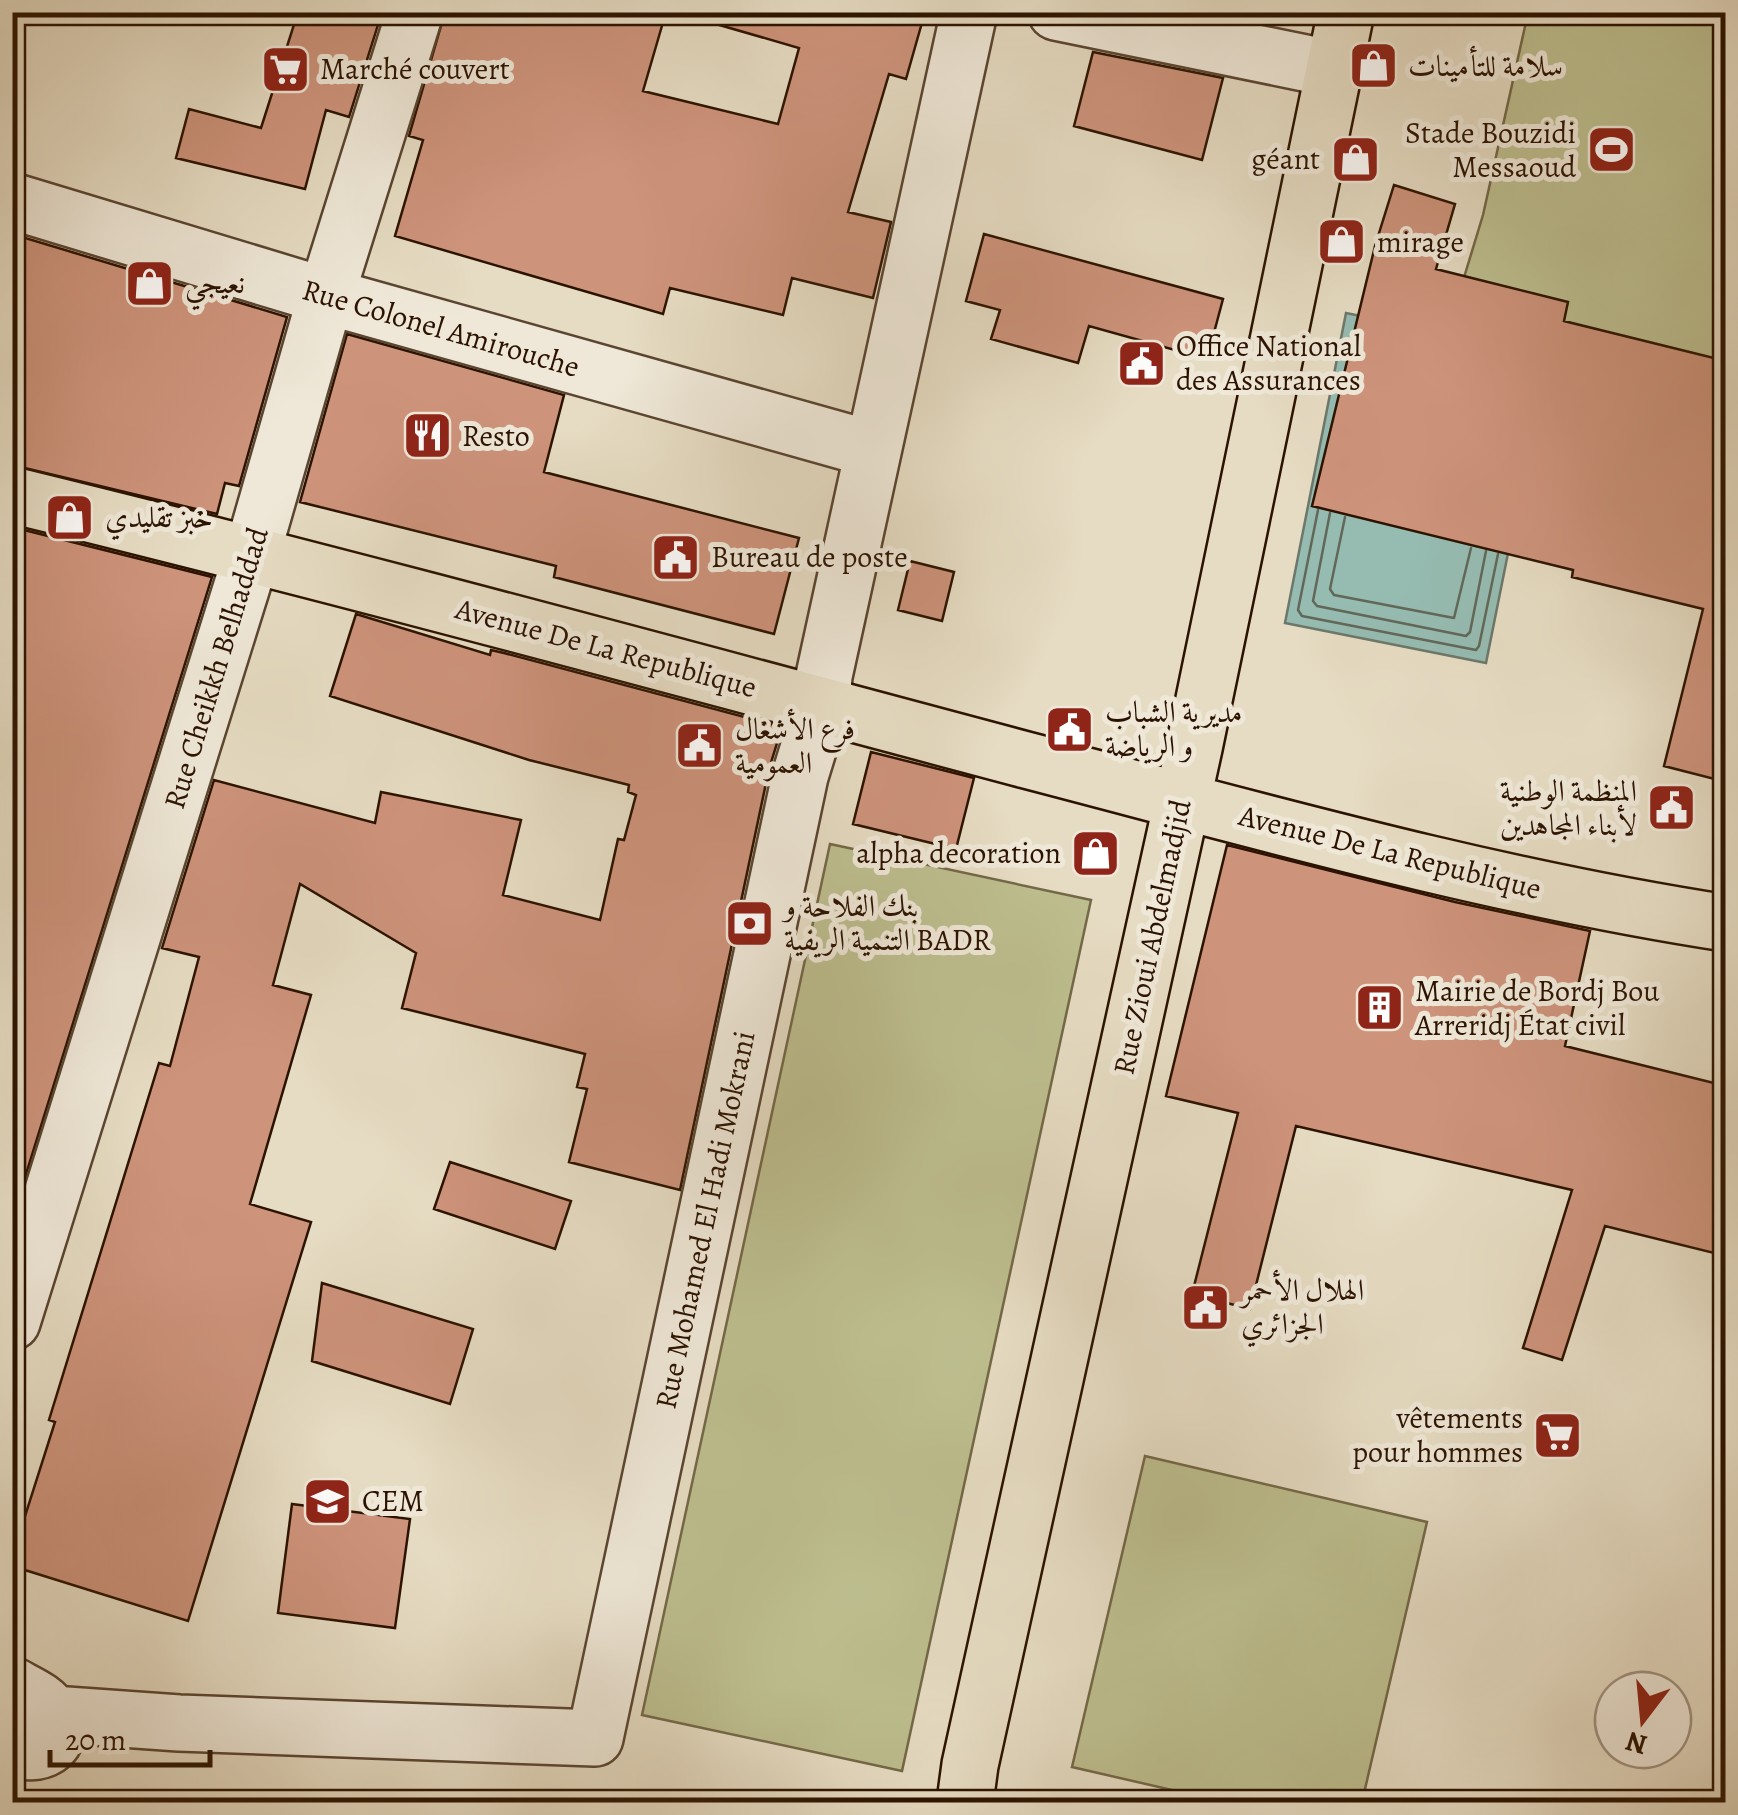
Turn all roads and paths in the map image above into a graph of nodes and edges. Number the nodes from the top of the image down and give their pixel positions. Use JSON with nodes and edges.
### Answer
{"nodes":[{"id":1,"x":415,"y":12,"type":"edge"},
{"id":2,"x":969,"y":12,"type":"edge"},
{"id":3,"x":1056,"y":12,"type":"edge"},
{"id":4,"x":1346,"y":12,"type":"edge"},
{"id":5,"x":1334,"y":69,"type":"junction"},
{"id":6,"x":12,"y":202,"type":"edge"},
{"id":7,"x":326,"y":296,"type":"junction"},
{"id":8,"x":871,"y":449,"type":"junction"},
{"id":9,"x":12,"y":495,"type":"edge"},
{"id":10,"x":252,"y":554,"type":"junction"},
{"id":11,"x":822,"y":704,"type":"junction"},
{"id":12,"x":1181,"y":802,"type":"junction"},
{"id":13,"x":1726,"y":923,"type":"edge"},
{"id":14,"x":12,"y":1322,"type":"edge"},
{"id":15,"x":26,"y":1715,"type":"edge"},
{"id":16,"x":965,"y":1802,"type":"edge"}],
"edges":[{"from":1,"to":7,"type":"street","name":"Rue Cheikkh Belhaddad"},
{"from":2,"to":8,"type":"street","name":"Rue Mohamed El Hadi Mokrani"},
{"from":3,"to":5,"type":"street"},
{"from":4,"to":5,"type":"main road","name":"Rue Zioui Abdelmadjid"},
{"from":5,"to":12,"type":"main road","name":"Rue Zioui Abdelmadjid"},
{"from":6,"to":7,"type":"street","name":"Rue Colonel Amirouche"},
{"from":7,"to":8,"type":"street","name":"Rue Colonel Amirouche"},
{"from":7,"to":10,"type":"street","name":"Rue Cheikkh Belhaddad"},
{"from":8,"to":11,"type":"street","name":"Rue Mohamed El Hadi Mokrani"},
{"from":9,"to":10,"type":"main road","name":"Avenue De La Republique"},
{"from":10,"to":11,"type":"main road","name":"Avenue De La Republique"},
{"from":10,"to":14,"type":"street","name":"Rue Cheikkh Belhaddad"},
{"from":11,"to":12,"type":"main road","name":"Avenue De La Republique"},
{"from":11,"to":15,"type":"street","name":"Rue Mohamed El Hadi Mokrani"},
{"from":12,"to":13,"type":"main road","name":"Avenue De La Republique"},
{"from":12,"to":16,"type":"main road","name":"Rue Zioui Abdelmadjid"}]}
